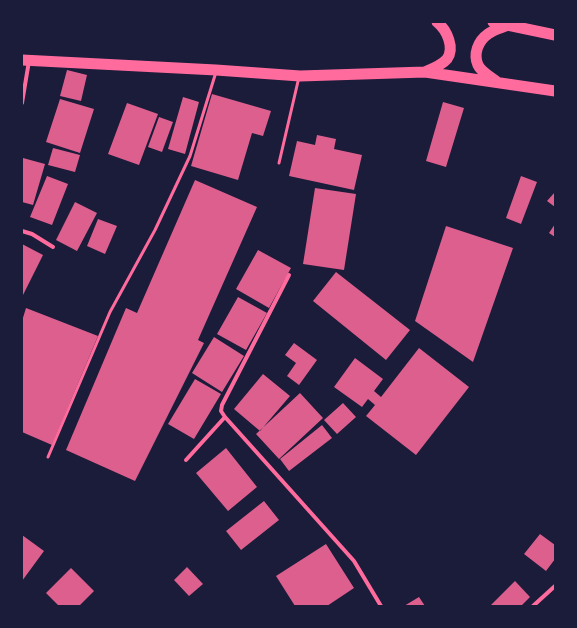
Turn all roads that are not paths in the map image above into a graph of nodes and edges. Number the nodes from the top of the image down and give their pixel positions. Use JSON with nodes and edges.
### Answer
{"nodes":[{"id":1,"x":437,"y":22,"type":"edge"},
{"id":2,"x":493,"y":22,"type":"edge"},
{"id":3,"x":508,"y":25,"type":"junction"},
{"id":4,"x":555,"y":35,"type":"edge"},
{"id":5,"x":26,"y":61,"type":"edge"},
{"id":6,"x":216,"y":70,"type":"junction"},
{"id":7,"x":425,"y":72,"type":"junction"},
{"id":8,"x":300,"y":76,"type":"junction"},
{"id":9,"x":499,"y":84,"type":"junction"},
{"id":10,"x":555,"y":91,"type":"edge"},
{"id":11,"x":22,"y":103,"type":"edge"},
{"id":12,"x":279,"y":163,"type":"dead end"},
{"id":13,"x":22,"y":231,"type":"edge"},
{"id":14,"x":53,"y":247,"type":"dead end"},
{"id":15,"x":289,"y":275,"type":"dead end"},
{"id":16,"x":225,"y":417,"type":"junction"},
{"id":17,"x":48,"y":457,"type":"dead end"},
{"id":18,"x":186,"y":460,"type":"dead end"},
{"id":19,"x":555,"y":586,"type":"edge"},
{"id":20,"x":381,"y":606,"type":"edge"},
{"id":21,"x":534,"y":606,"type":"edge"}],
"edges":[{"from":1,"to":7,"type":"highway"},
{"from":2,"to":3,"type":"highway"},
{"from":3,"to":4,"type":"highway"},
{"from":3,"to":9,"type":"highway"},
{"from":5,"to":6,"type":"highway"},
{"from":5,"to":11,"type":"street"},
{"from":6,"to":8,"type":"highway"},
{"from":6,"to":17,"type":"lane"},
{"from":7,"to":8,"type":"highway"},
{"from":7,"to":9,"type":"highway"},
{"from":8,"to":12,"type":"lane"},
{"from":9,"to":10,"type":"highway"},
{"from":13,"to":14,"type":"street"},
{"from":15,"to":16,"type":"street"},
{"from":16,"to":18,"type":"street"},
{"from":16,"to":20,"type":"street"},
{"from":19,"to":21,"type":"street"}]}
